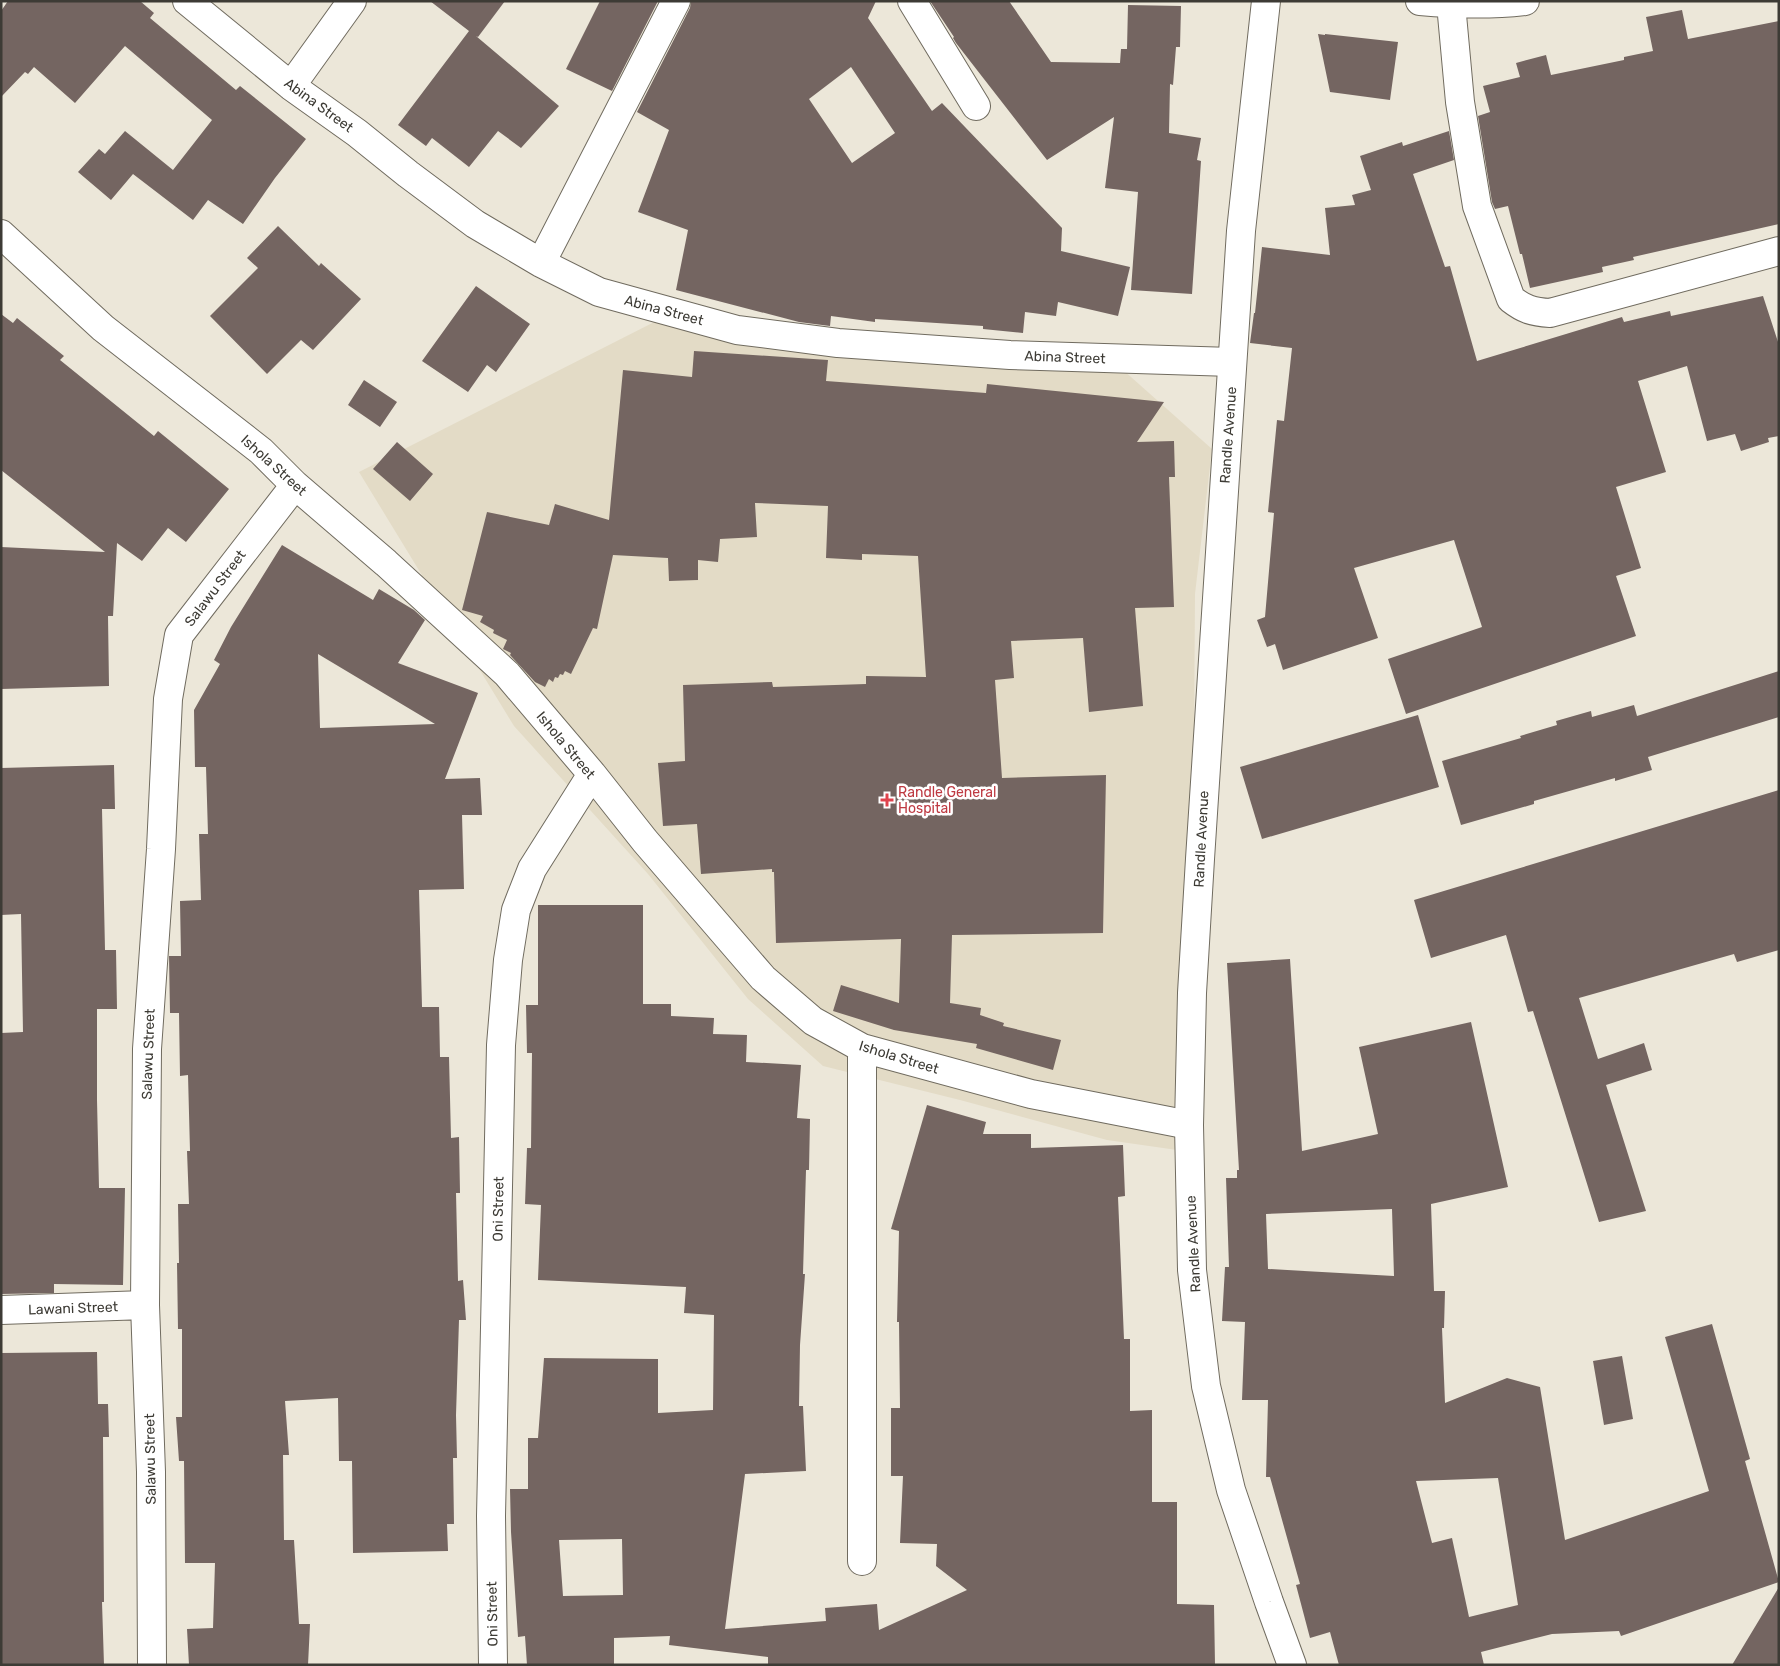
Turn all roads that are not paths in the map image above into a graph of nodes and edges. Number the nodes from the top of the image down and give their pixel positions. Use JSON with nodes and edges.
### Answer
{"nodes":[{"id":1,"x":187,"y":1,"type":"edge"},
{"id":2,"x":352,"y":1,"type":"edge"},
{"id":3,"x":676,"y":1,"type":"edge"},
{"id":4,"x":912,"y":1,"type":"edge"},
{"id":5,"x":1266,"y":1,"type":"edge"},
{"id":6,"x":1420,"y":1,"type":"edge"},
{"id":7,"x":1525,"y":1,"type":"edge"},
{"id":8,"x":1450,"y":4,"type":"junction"},
{"id":9,"x":291,"y":86,"type":"junction"},
{"id":10,"x":976,"y":106,"type":"dead end"},
{"id":11,"x":1,"y":234,"type":"edge"},
{"id":12,"x":1779,"y":251,"type":"edge"},
{"id":13,"x":541,"y":264,"type":"junction"},
{"id":14,"x":1232,"y":362,"type":"junction"},
{"id":15,"x":295,"y":485,"type":"junction"},
{"id":16,"x":592,"y":774,"type":"junction"},
{"id":17,"x":862,"y":1048,"type":"junction"},
{"id":18,"x":1189,"y":1125,"type":"junction"},
{"id":19,"x":145,"y":1305,"type":"junction"},
{"id":20,"x":1,"y":1310,"type":"edge"},
{"id":21,"x":862,"y":1561,"type":"dead end"},
{"id":22,"x":152,"y":1665,"type":"edge"},
{"id":23,"x":493,"y":1665,"type":"edge"},
{"id":24,"x":1292,"y":1665,"type":"edge"}],
"edges":[{"from":1,"to":9,"type":"street","name":"Abina Street"},
{"from":2,"to":9,"type":"street"},
{"from":3,"to":13,"type":"street"},
{"from":4,"to":10,"type":"street"},
{"from":5,"to":14,"type":"street","name":"Randle Avenue"},
{"from":6,"to":8,"type":"street"},
{"from":7,"to":8,"type":"street"},
{"from":8,"to":12,"type":"street"},
{"from":9,"to":13,"type":"street","name":"Abina Street"},
{"from":11,"to":15,"type":"street","name":"Ishola Street"},
{"from":13,"to":14,"type":"street","name":"Abina Street"},
{"from":14,"to":18,"type":"street","name":"Randle Avenue"},
{"from":15,"to":16,"type":"street","name":"Ishola Street"},
{"from":15,"to":19,"type":"street","name":"Salawu Street"},
{"from":16,"to":17,"type":"street","name":"Ishola Street"},
{"from":16,"to":23,"type":"street","name":"Oni Street"},
{"from":17,"to":18,"type":"street","name":"Ishola Street"},
{"from":17,"to":21,"type":"street"},
{"from":18,"to":24,"type":"street","name":"Randle Avenue"},
{"from":19,"to":20,"type":"street","name":"Lawani Street"},
{"from":19,"to":22,"type":"street","name":"Salawu Street"}]}
